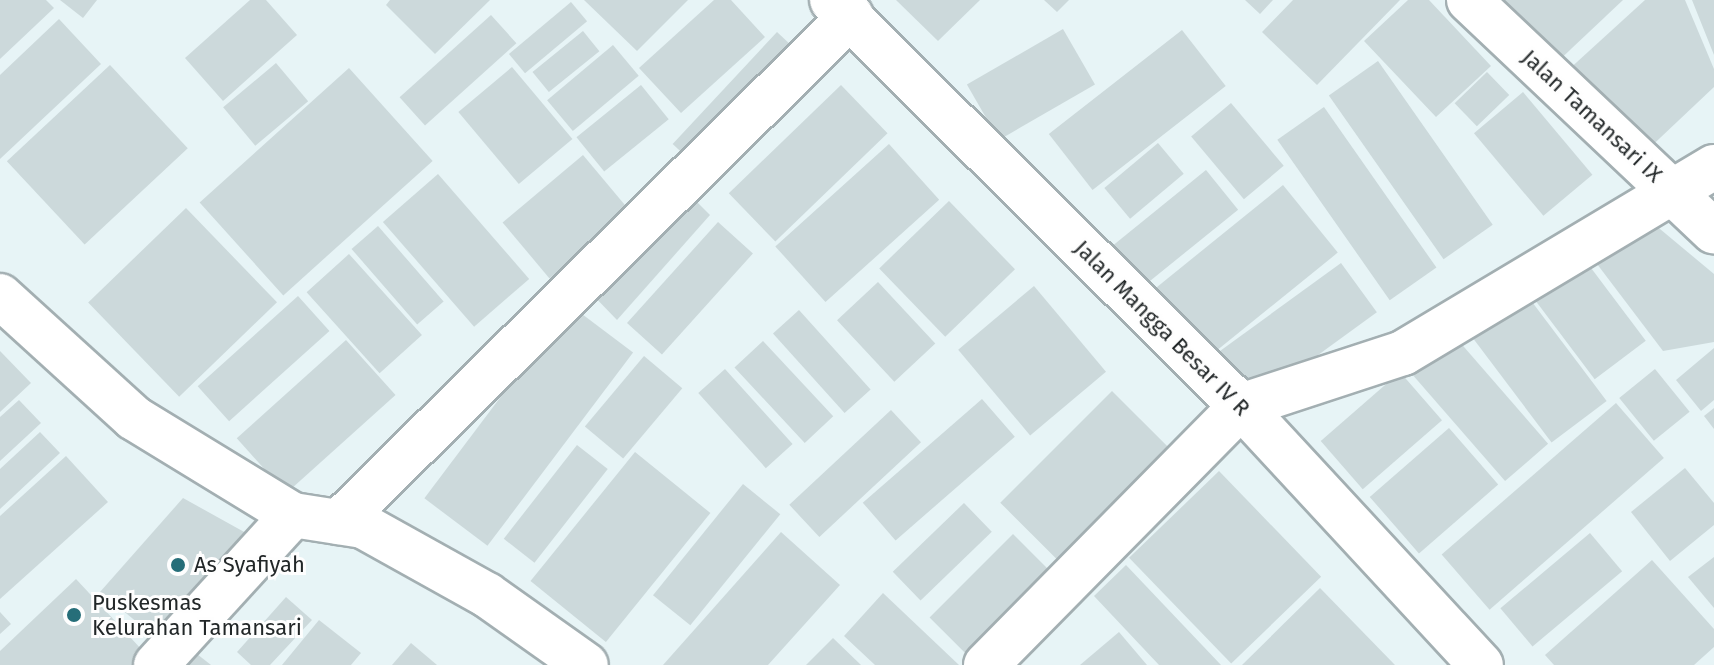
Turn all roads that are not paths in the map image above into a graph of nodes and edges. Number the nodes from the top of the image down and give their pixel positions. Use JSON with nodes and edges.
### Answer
{"nodes":[{"id":1,"x":1469,"y":0,"type":"edge"},
{"id":2,"x":842,"y":8,"type":"edge"},
{"id":3,"x":1714,"y":167,"type":"edge"},
{"id":4,"x":1674,"y":193,"type":"junction"},
{"id":5,"x":1714,"y":232,"type":"edge"},
{"id":6,"x":0,"y":296,"type":"edge"},
{"id":7,"x":1241,"y":406,"type":"junction"},
{"id":8,"x":293,"y":515,"type":"junction"},
{"id":9,"x":339,"y":522,"type":"junction"},
{"id":10,"x":156,"y":665,"type":"edge"},
{"id":11,"x":586,"y":665,"type":"edge"},
{"id":12,"x":986,"y":665,"type":"edge"},
{"id":13,"x":1481,"y":665,"type":"edge"}],
"edges":[{"from":1,"to":4,"type":"street","name":"Jalan Tamansari IX"},
{"from":2,"to":7,"type":"street","name":"Jalan Mangga Besar IV R"},
{"from":2,"to":9,"type":"street"},
{"from":3,"to":4,"type":"street"},
{"from":4,"to":5,"type":"street","name":"Jalan Tamansari IX"},
{"from":4,"to":7,"type":"street"},
{"from":6,"to":8,"type":"street"},
{"from":7,"to":12,"type":"street"},
{"from":7,"to":13,"type":"street","name":"Jalan Mangga Besar IV R"},
{"from":8,"to":9,"type":"street"},
{"from":8,"to":10,"type":"street"},
{"from":9,"to":11,"type":"street"}]}
